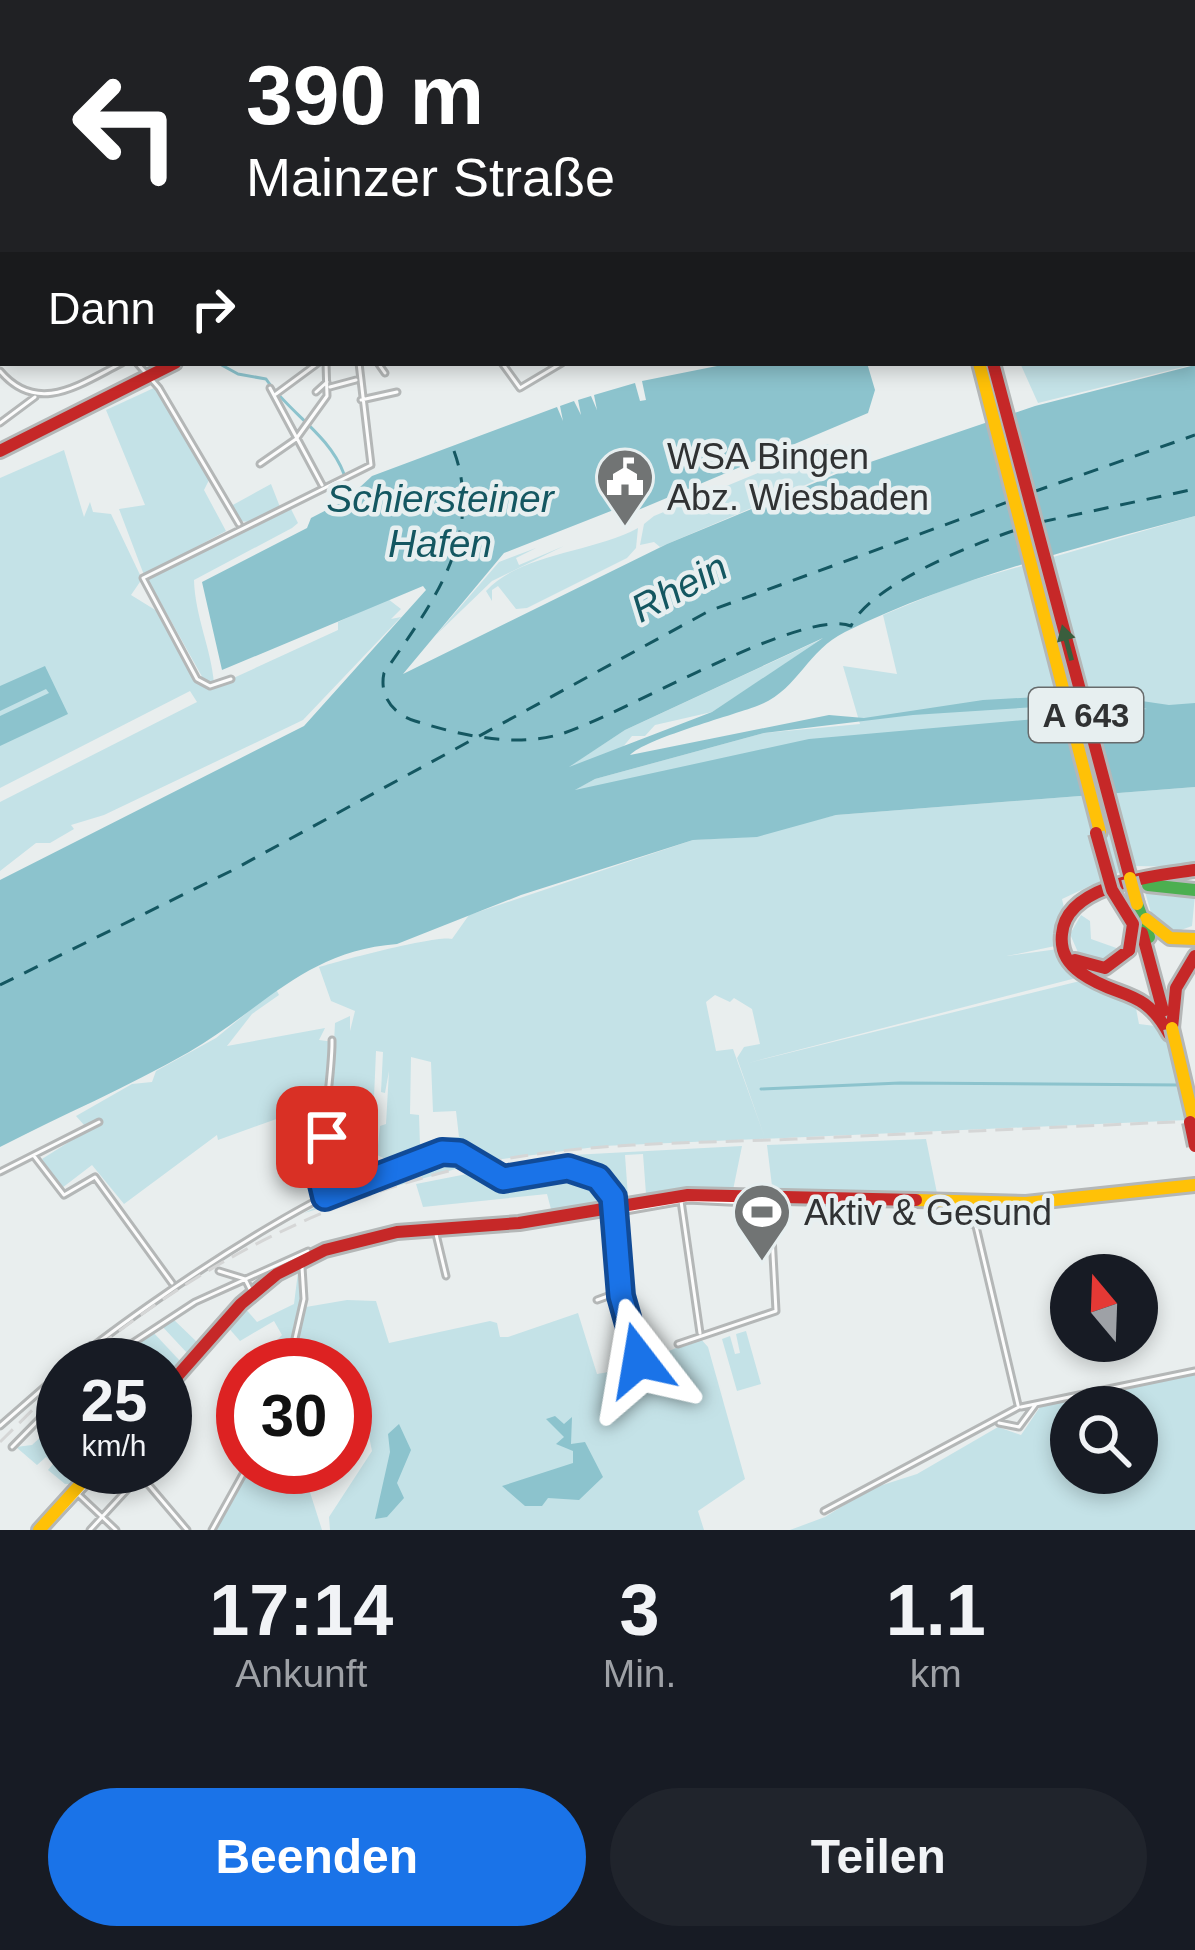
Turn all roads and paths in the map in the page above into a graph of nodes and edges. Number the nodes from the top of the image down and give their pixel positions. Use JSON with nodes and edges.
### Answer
{"nodes":[{"id":1,"x":116,"y":366,"type":"edge"},
{"id":2,"x":140,"y":366,"type":"edge"},
{"id":3,"x":170,"y":366,"type":"edge"},
{"id":4,"x":314,"y":366,"type":"edge"},
{"id":5,"x":326,"y":366,"type":"edge"},
{"id":6,"x":359,"y":366,"type":"edge"},
{"id":7,"x":380,"y":366,"type":"edge"},
{"id":8,"x":504,"y":366,"type":"edge"},
{"id":9,"x":557,"y":366,"type":"edge"},
{"id":10,"x":980,"y":366,"type":"edge"},
{"id":11,"x":994,"y":366,"type":"edge"},
{"id":12,"x":0,"y":371,"type":"edge"},
{"id":13,"x":385,"y":373,"type":"dead end"},
{"id":14,"x":151,"y":377,"type":"junction"},
{"id":15,"x":359,"y":379,"type":"junction"},
{"id":16,"x":328,"y":384,"type":"junction"},
{"id":17,"x":270,"y":388,"type":"dead end"},
{"id":18,"x":316,"y":392,"type":"dead end"},
{"id":19,"x":397,"y":392,"type":"dead end"},
{"id":20,"x":276,"y":394,"type":"junction"},
{"id":21,"x":36,"y":395,"type":"junction"},
{"id":22,"x":359,"y":400,"type":"junction"},
{"id":23,"x":0,"y":423,"type":"edge"},
{"id":24,"x":296,"y":439,"type":"junction"},
{"id":25,"x":2,"y":449,"type":"edge"},
{"id":26,"x":260,"y":464,"type":"dead end"},
{"id":27,"x":322,"y":485,"type":"junction"},
{"id":28,"x":241,"y":525,"type":"junction"},
{"id":29,"x":1056,"y":660,"type":"junction"},
{"id":30,"x":231,"y":680,"type":"dead end"},
{"id":31,"x":1195,"y":870,"type":"edge"},
{"id":32,"x":1195,"y":890,"type":"edge"},
{"id":33,"x":1095,"y":898,"type":"junction"},
{"id":34,"x":1137,"y":904,"type":"junction"},
{"id":35,"x":1195,"y":939,"type":"edge"},
{"id":36,"x":1195,"y":956,"type":"edge"},
{"id":37,"x":1171,"y":1031,"type":"junction"},
{"id":38,"x":332,"y":1040,"type":"dead end"},
{"id":39,"x":99,"y":1122,"type":"dead end"},
{"id":40,"x":1195,"y":1126,"type":"edge"},
{"id":41,"x":1195,"y":1146,"type":"edge"},
{"id":42,"x":34,"y":1156,"type":"junction"},
{"id":43,"x":0,"y":1172,"type":"edge"},
{"id":44,"x":1195,"y":1185,"type":"edge"},
{"id":45,"x":607,"y":1189,"type":"junction"},
{"id":46,"x":755,"y":1196,"type":"junction"},
{"id":47,"x":325,"y":1197,"type":"junction"},
{"id":48,"x":772,"y":1197,"type":"junction"},
{"id":49,"x":681,"y":1202,"type":"junction"},
{"id":50,"x":965,"y":1205,"type":"junction"},
{"id":51,"x":613,"y":1208,"type":"junction"},
{"id":52,"x":769,"y":1212,"type":"junction"},
{"id":53,"x":770,"y":1220,"type":"junction"},
{"id":54,"x":973,"y":1226,"type":"junction"},
{"id":55,"x":435,"y":1228,"type":"junction"},
{"id":56,"x":614,"y":1240,"type":"junction"},
{"id":57,"x":304,"y":1260,"type":"junction"},
{"id":58,"x":219,"y":1271,"type":"dead end"},
{"id":59,"x":446,"y":1276,"type":"dead end"},
{"id":60,"x":245,"y":1279,"type":"junction"},
{"id":61,"x":173,"y":1285,"type":"junction"},
{"id":62,"x":252,"y":1293,"type":"junction"},
{"id":63,"x":621,"y":1293,"type":"junction"},
{"id":64,"x":597,"y":1300,"type":"dead end"},
{"id":65,"x":701,"y":1335,"type":"junction"},
{"id":66,"x":105,"y":1338,"type":"edge"},
{"id":67,"x":139,"y":1338,"type":"edge"},
{"id":68,"x":296,"y":1338,"type":"edge"},
{"id":69,"x":678,"y":1344,"type":"dead end"},
{"id":70,"x":192,"y":1360,"type":"edge"},
{"id":71,"x":1195,"y":1371,"type":"edge"},
{"id":72,"x":36,"y":1391,"type":"edge"},
{"id":73,"x":1038,"y":1403,"type":"junction"},
{"id":74,"x":1021,"y":1407,"type":"junction"},
{"id":75,"x":1007,"y":1416,"type":"junction"},
{"id":76,"x":1028,"y":1416,"type":"junction"},
{"id":77,"x":2,"y":1417,"type":"edge"},
{"id":78,"x":36,"y":1423,"type":"edge"},
{"id":79,"x":996,"y":1424,"type":"junction"},
{"id":80,"x":1008,"y":1425,"type":"junction"},
{"id":81,"x":0,"y":1426,"type":"edge"},
{"id":82,"x":12,"y":1447,"type":"dead end"},
{"id":83,"x":74,"y":1494,"type":"edge"},
{"id":84,"x":78,"y":1494,"type":"edge"},
{"id":85,"x":125,"y":1494,"type":"edge"},
{"id":86,"x":157,"y":1494,"type":"edge"},
{"id":87,"x":232,"y":1494,"type":"edge"},
{"id":88,"x":824,"y":1511,"type":"dead end"},
{"id":89,"x":104,"y":1519,"type":"junction"},
{"id":90,"x":42,"y":1530,"type":"edge"},
{"id":91,"x":90,"y":1530,"type":"edge"},
{"id":92,"x":116,"y":1530,"type":"edge"},
{"id":93,"x":188,"y":1530,"type":"edge"},
{"id":94,"x":212,"y":1530,"type":"edge"}],
"edges":[{"from":1,"to":21,"type":"street"},
{"from":2,"to":14,"type":"street"},
{"from":3,"to":14,"type":"main road"},
{"from":4,"to":20,"type":"street"},
{"from":5,"to":16,"type":"street"},
{"from":6,"to":15,"type":"street"},
{"from":7,"to":13,"type":"street"},
{"from":8,"to":9,"type":"street"},
{"from":10,"to":29,"type":"main road","number":"A 643"},
{"from":34,"to":11,"type":"main road","number":"A 643","one_way":true,"bridge":true},
{"from":12,"to":21,"type":"street"},
{"from":14,"to":25,"type":"main road"},
{"from":14,"to":28,"type":"street"},
{"from":15,"to":16,"type":"street"},
{"from":15,"to":22,"type":"street"},
{"from":16,"to":18,"type":"street"},
{"from":16,"to":24,"type":"street"},
{"from":17,"to":20,"type":"street"},
{"from":19,"to":22,"type":"street"},
{"from":20,"to":24,"type":"street"},
{"from":21,"to":23,"type":"street"},
{"from":22,"to":27,"type":"street"},
{"from":24,"to":26,"type":"street"},
{"from":24,"to":27,"type":"street"},
{"from":27,"to":28,"type":"street"},
{"from":28,"to":30,"type":"street"},
{"from":29,"to":33,"type":"main road","bridge":true},
{"from":29,"to":37,"type":"main road","number":"A 643","bridge":true},
{"from":31,"to":33,"type":"main road"},
{"from":32,"to":33,"type":"main road"},
{"from":33,"to":37,"type":"main road"},
{"from":34,"to":35,"type":"main road"},
{"from":34,"to":37,"type":"main road","number":"A 643"},
{"from":36,"to":37,"type":"main road"},
{"from":37,"to":40,"type":"main road","number":"A 643","bridge":true},
{"from":37,"to":41,"type":"main road","number":"A 643","bridge":true},
{"from":38,"to":47,"type":"street"},
{"from":39,"to":42,"type":"street"},
{"from":42,"to":43,"type":"street"},
{"from":42,"to":61,"type":"street"},
{"from":44,"to":50,"type":"main road"},
{"from":45,"to":47,"type":"street","bridge":true},
{"from":45,"to":51,"type":"street"},
{"from":45,"to":51,"type":"street"},
{"from":46,"to":48,"type":"main road"},
{"from":46,"to":51,"type":"main road"},
{"from":46,"to":52,"type":"street"},
{"from":47,"to":61,"type":"street"},
{"from":48,"to":50,"type":"main road"},
{"from":48,"to":52,"type":"street"},
{"from":48,"to":53,"type":"street"},
{"from":49,"to":51,"type":"street"},
{"from":49,"to":53,"type":"street"},
{"from":49,"to":65,"type":"street"},
{"from":50,"to":54,"type":"street"},
{"from":50,"to":54,"type":"street"},
{"from":51,"to":55,"type":"main road"},
{"from":51,"to":56,"type":"street"},
{"from":51,"to":56,"type":"street"},
{"from":52,"to":53,"type":"street"},
{"from":53,"to":65,"type":"street"},
{"from":54,"to":74,"type":"street"},
{"from":55,"to":57,"type":"main road"},
{"from":55,"to":59,"type":"street"},
{"from":56,"to":63,"type":"street"},
{"from":57,"to":60,"type":"street"},
{"from":57,"to":62,"type":"main road"},
{"from":57,"to":68,"type":"street"},
{"from":58,"to":60,"type":"street"},
{"from":60,"to":62,"type":"street"},
{"from":60,"to":67,"type":"street"},
{"from":61,"to":66,"type":"street"},
{"from":62,"to":70,"type":"main road"},
{"from":63,"to":63,"type":"street"},
{"from":63,"to":64,"type":"street"},
{"from":65,"to":69,"type":"street"},
{"from":71,"to":73,"type":"street"},
{"from":72,"to":77,"type":"street"},
{"from":73,"to":74,"type":"street"},
{"from":73,"to":76,"type":"street"},
{"from":74,"to":75,"type":"street"},
{"from":74,"to":76,"type":"street"},
{"from":75,"to":79,"type":"street"},
{"from":75,"to":80,"type":"street"},
{"from":76,"to":80,"type":"street"},
{"from":77,"to":81,"type":"street"},
{"from":78,"to":82,"type":"street"},
{"from":79,"to":80,"type":"street"},
{"from":79,"to":88,"type":"street"},
{"from":83,"to":90,"type":"main road"},
{"from":84,"to":89,"type":"street"},
{"from":85,"to":89,"type":"street"},
{"from":86,"to":93,"type":"street"},
{"from":87,"to":94,"type":"street"},
{"from":89,"to":91,"type":"street"},
{"from":89,"to":92,"type":"street"}]}
